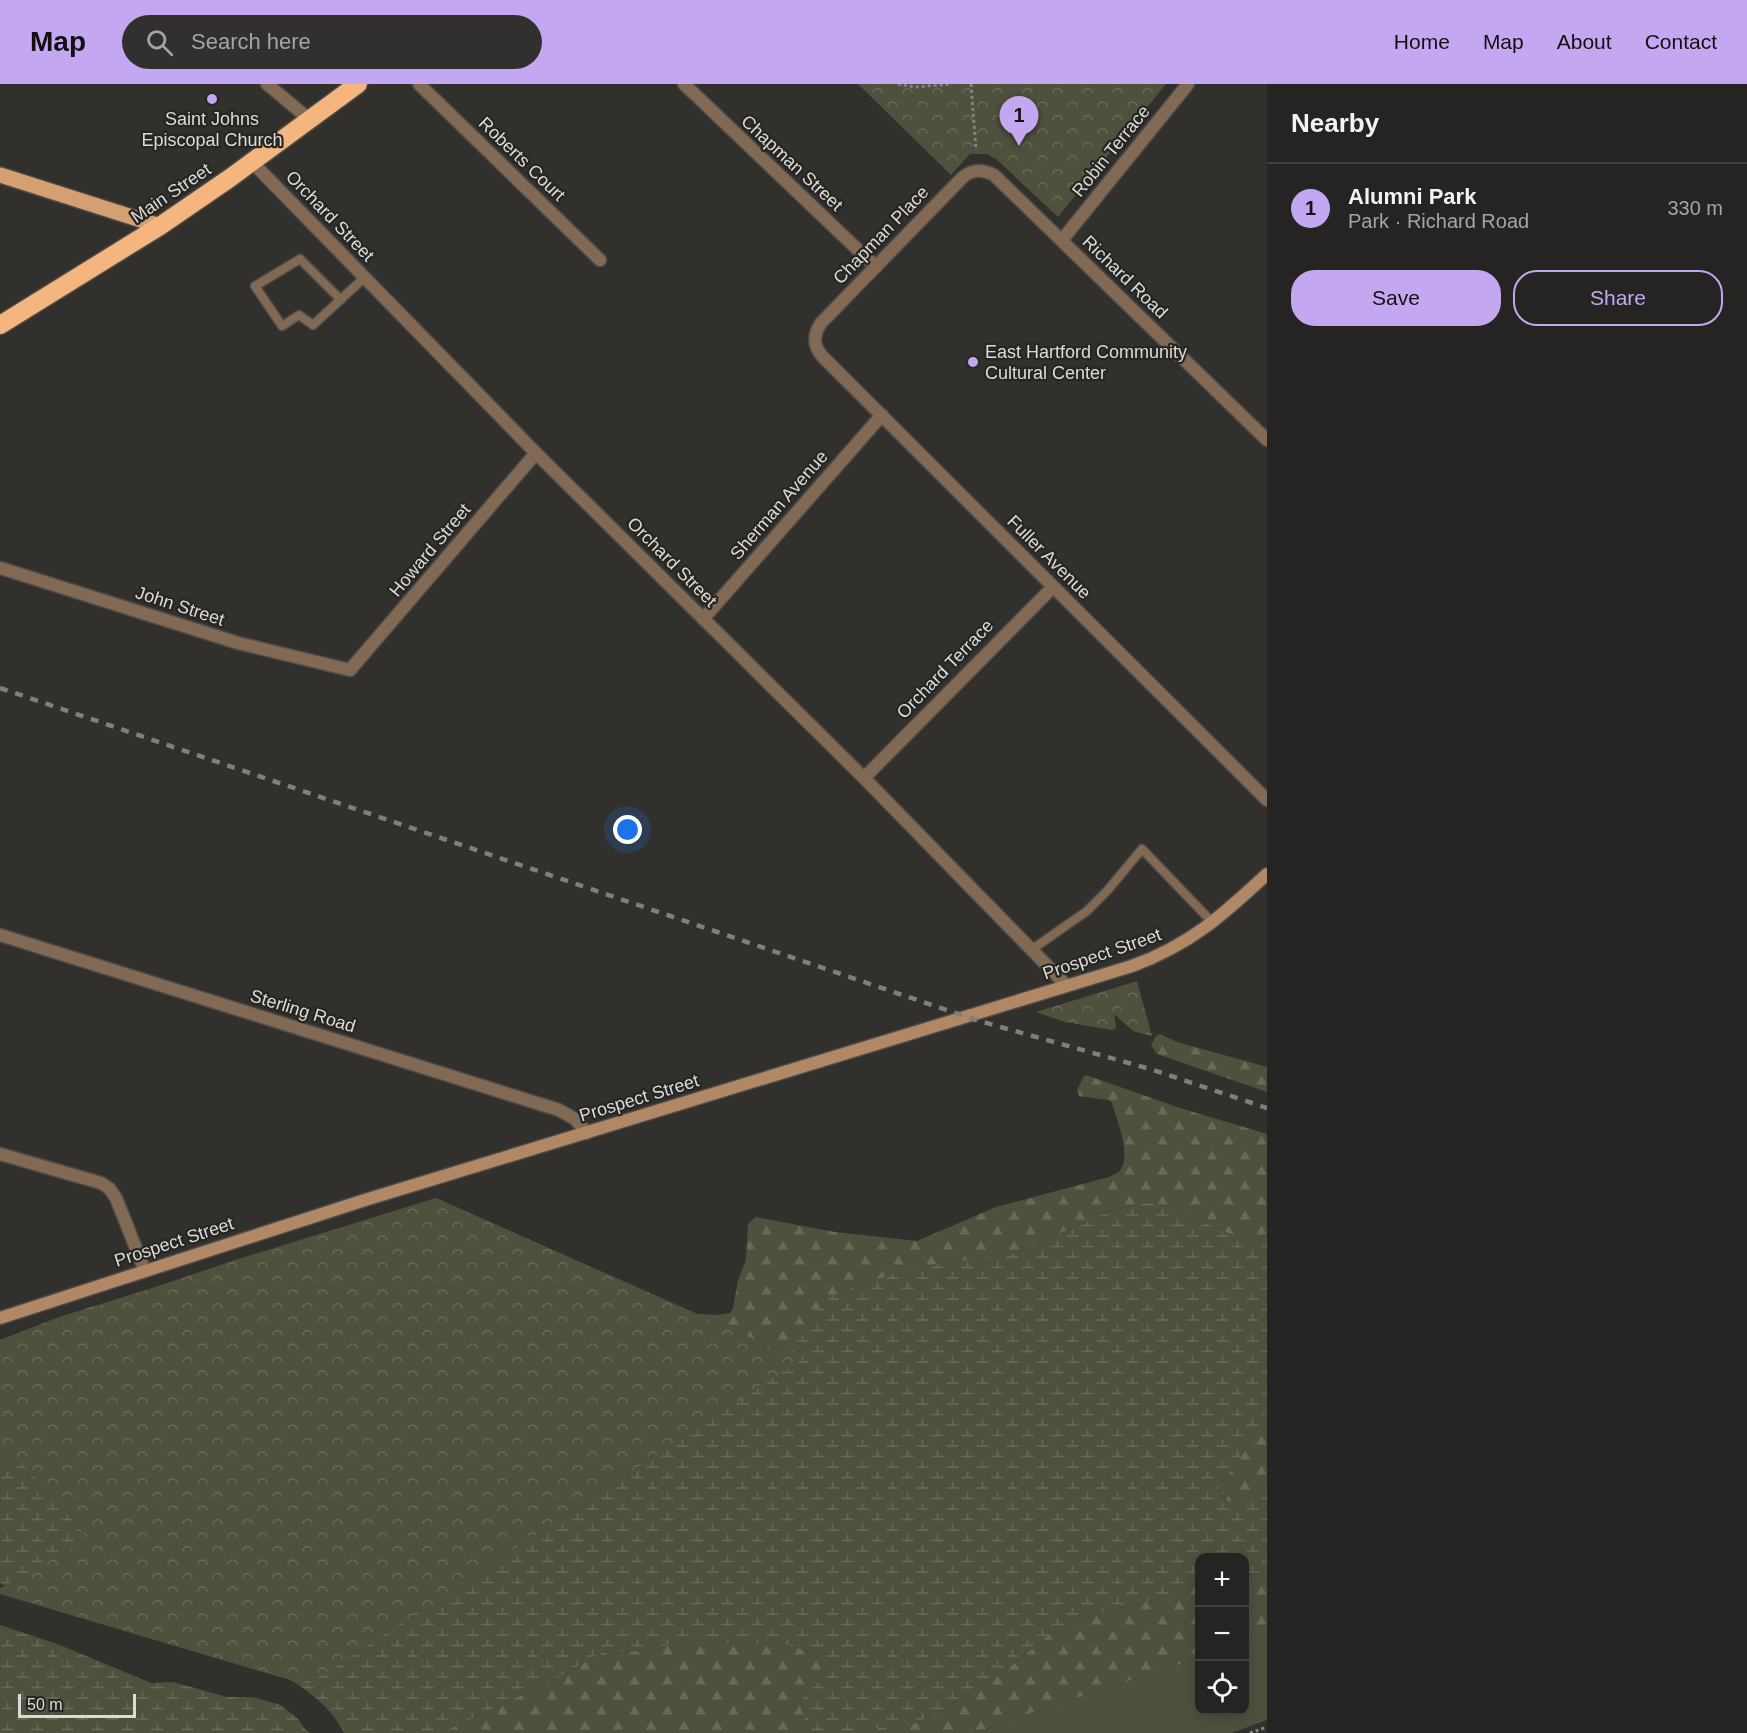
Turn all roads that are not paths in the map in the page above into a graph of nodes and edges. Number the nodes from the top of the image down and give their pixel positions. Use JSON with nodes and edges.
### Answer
{"nodes":[{"id":1,"x":267,"y":84,"type":"edge"},
{"id":2,"x":358,"y":84,"type":"edge"},
{"id":3,"x":419,"y":84,"type":"edge"},
{"id":4,"x":684,"y":84,"type":"edge"},
{"id":5,"x":1188,"y":84,"type":"edge"},
{"id":6,"x":310,"y":120,"type":"junction"},
{"id":7,"x":252,"y":162,"type":"junction"},
{"id":8,"x":981,"y":170,"type":"joint"},
{"id":9,"x":0,"y":176,"type":"edge"},
{"id":10,"x":160,"y":226,"type":"junction"},
{"id":11,"x":1062,"y":240,"type":"junction"},
{"id":12,"x":600,"y":260,"type":"dead end"},
{"id":13,"x":876,"y":267,"type":"junction"},
{"id":14,"x":365,"y":277,"type":"junction"},
{"id":15,"x":341,"y":300,"type":"junction"},
{"id":16,"x":0,"y":325,"type":"edge"},
{"id":17,"x":815,"y":335,"type":"joint"},
{"id":18,"x":882,"y":415,"type":"junction"},
{"id":19,"x":1267,"y":440,"type":"edge"},
{"id":20,"x":536,"y":453,"type":"junction"},
{"id":21,"x":0,"y":568,"type":"edge"},
{"id":22,"x":1053,"y":587,"type":"junction"},
{"id":23,"x":703,"y":619,"type":"junction"},
{"id":24,"x":350,"y":670,"type":"joint"},
{"id":25,"x":864,"y":778,"type":"junction"},
{"id":26,"x":1267,"y":800,"type":"edge"},
{"id":27,"x":1267,"y":874,"type":"edge"},
{"id":28,"x":1213,"y":923,"type":"junction"},
{"id":29,"x":0,"y":935,"type":"edge"},
{"id":30,"x":1031,"y":950,"type":"junction"},
{"id":31,"x":1067,"y":986,"type":"junction"},
{"id":32,"x":587,"y":1133,"type":"junction"},
{"id":33,"x":0,"y":1154,"type":"edge"},
{"id":34,"x":146,"y":1271,"type":"junction"},
{"id":35,"x":0,"y":1318,"type":"edge"}],
"edges":[{"from":1,"to":6,"type":"street"},
{"from":2,"to":6,"type":"highway","name":"Main Street"},
{"from":3,"to":12,"type":"street","name":"Roberts Court"},
{"from":4,"to":13,"type":"street","name":"Chapman Street"},
{"from":5,"to":11,"type":"street","name":"Robin Terrace"},
{"from":6,"to":7,"type":"highway","name":"Main Street"},
{"from":7,"to":10,"type":"highway","name":"Main Street"},
{"from":7,"to":14,"type":"street","name":"Orchard Street"},
{"from":8,"to":11,"type":"street","name":"Richard Road"},
{"from":8,"to":13,"type":"street","name":"Chapman Place"},
{"from":9,"to":10,"type":"main road"},
{"from":10,"to":16,"type":"highway","name":"Main Street"},
{"from":11,"to":19,"type":"street","name":"Richard Road"},
{"from":13,"to":17,"type":"street","name":"Chapman Place"},
{"from":14,"to":15,"type":"lane"},
{"from":14,"to":20,"type":"street","name":"Orchard Street"},
{"from":15,"to":15,"type":"lane"},
{"from":17,"to":18,"type":"street","name":"Fuller Avenue"},
{"from":18,"to":22,"type":"street","name":"Fuller Avenue"},
{"from":18,"to":23,"type":"street","name":"Sherman Avenue"},
{"from":20,"to":23,"type":"street","name":"Orchard Street"},
{"from":20,"to":24,"type":"street","name":"Howard Street"},
{"from":21,"to":24,"type":"street","name":"John Street"},
{"from":22,"to":25,"type":"street","name":"Orchard Terrace"},
{"from":22,"to":26,"type":"street","name":"Fuller Avenue"},
{"from":23,"to":25,"type":"street","name":"Orchard Street"},
{"from":25,"to":30,"type":"street","name":"Orchard Street"},
{"from":27,"to":28,"type":"main road","name":"Prospect Street"},
{"from":28,"to":30,"type":"lane"},
{"from":28,"to":31,"type":"main road","name":"Prospect Street"},
{"from":29,"to":32,"type":"street","name":"Sterling Road"},
{"from":30,"to":31,"type":"street","name":"Orchard Street"},
{"from":31,"to":32,"type":"main road","name":"Prospect Street"},
{"from":32,"to":34,"type":"main road","name":"Prospect Street"},
{"from":33,"to":34,"type":"street"},
{"from":34,"to":35,"type":"main road","name":"Prospect Street"}]}
